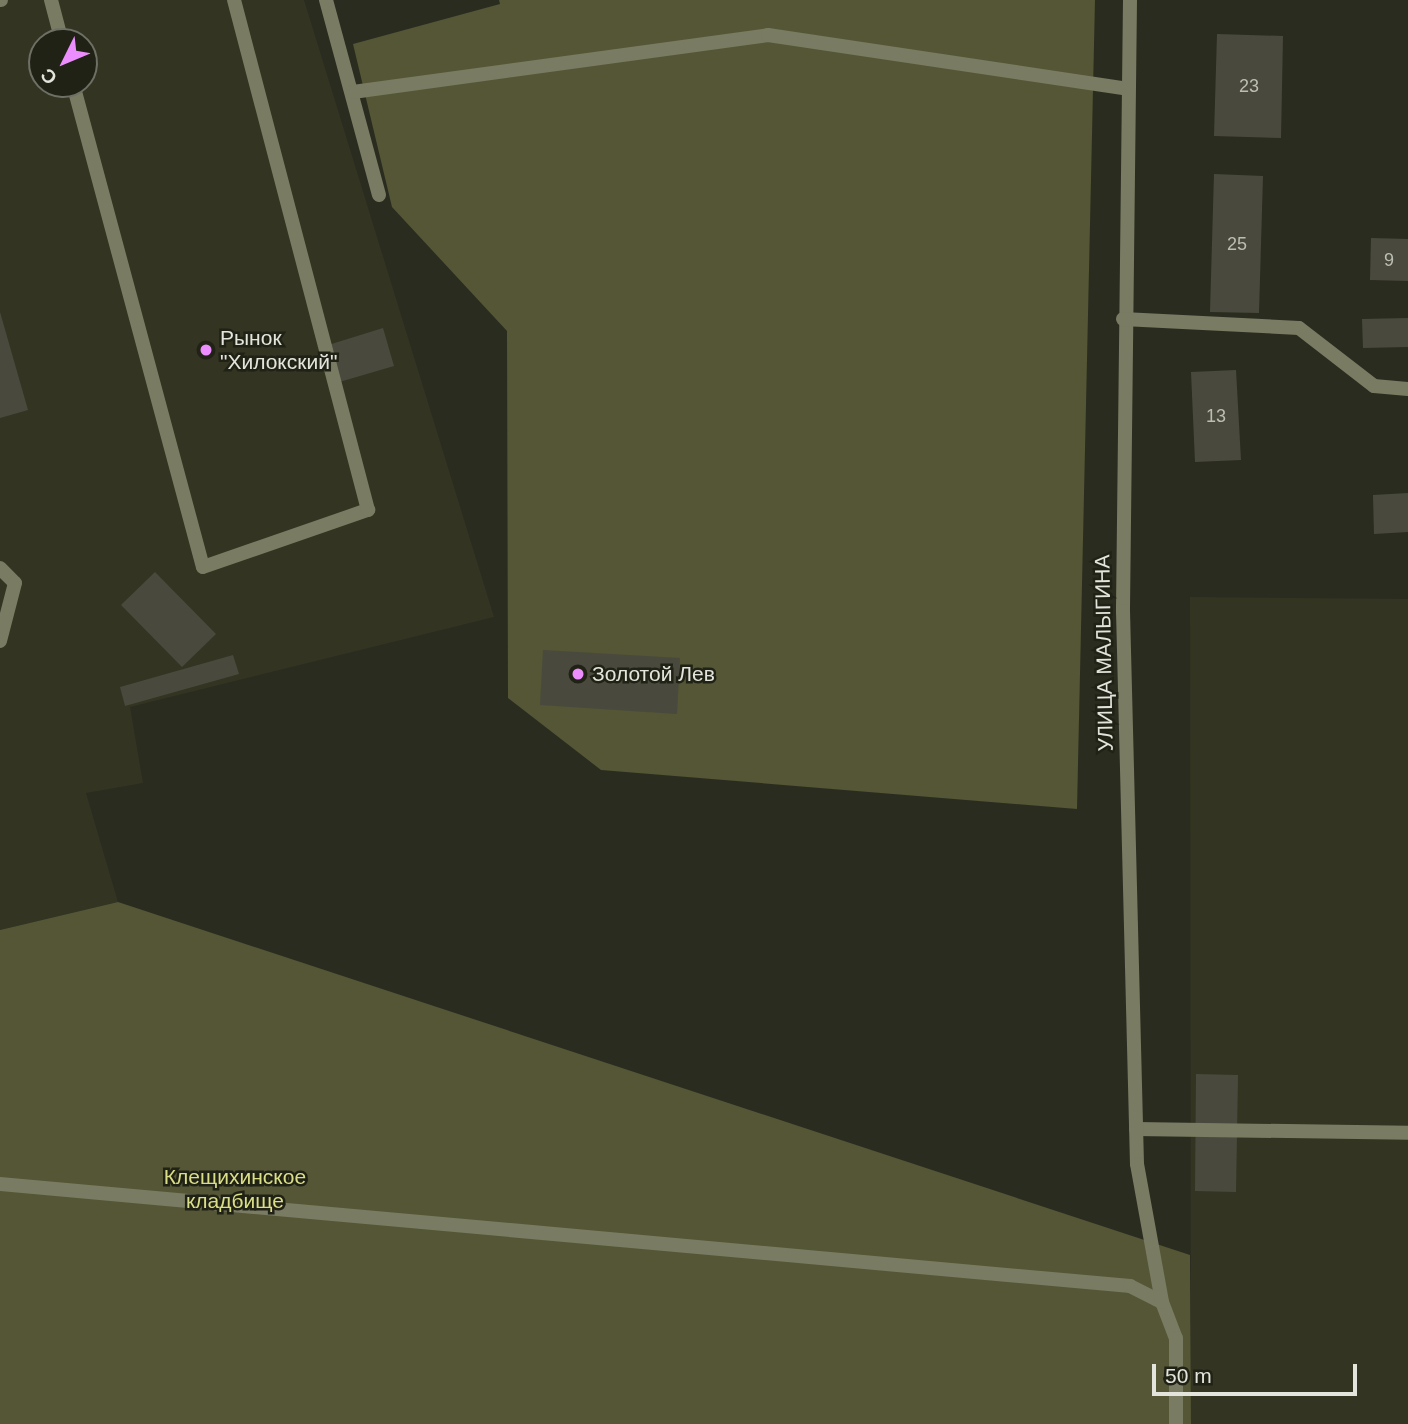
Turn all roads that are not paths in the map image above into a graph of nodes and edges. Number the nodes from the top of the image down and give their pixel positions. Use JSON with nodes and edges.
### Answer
{"nodes":[{"id":1,"x":51,"y":0,"type":"edge"},
{"id":2,"x":234,"y":0,"type":"edge"},
{"id":3,"x":326,"y":0,"type":"edge"},
{"id":4,"x":1130,"y":0,"type":"edge"},
{"id":5,"x":58,"y":28,"type":"edge"},
{"id":6,"x":1128,"y":89,"type":"junction"},
{"id":7,"x":353,"y":92,"type":"junction"},
{"id":8,"x":78,"y":98,"type":"edge"},
{"id":9,"x":379,"y":195,"type":"dead end"},
{"id":10,"x":1123,"y":319,"type":"junction"},
{"id":11,"x":1408,"y":389,"type":"edge"},
{"id":12,"x":0,"y":568,"type":"edge"},
{"id":13,"x":0,"y":641,"type":"edge"},
{"id":14,"x":1136,"y":1129,"type":"junction"},
{"id":15,"x":1408,"y":1133,"type":"edge"},
{"id":16,"x":0,"y":1184,"type":"edge"},
{"id":17,"x":1162,"y":1302,"type":"junction"},
{"id":18,"x":1176,"y":1424,"type":"edge"}],
"edges":[{"from":1,"to":5,"type":"street"},
{"from":2,"to":8,"type":"street"},
{"from":3,"to":7,"type":"street"},
{"from":4,"to":6,"type":"street","name":"УЛИЦА МАЛЫГИНА"},
{"from":6,"to":7,"type":"street"},
{"from":6,"to":10,"type":"street","name":"УЛИЦА МАЛЫГИНА"},
{"from":7,"to":9,"type":"street"},
{"from":10,"to":11,"type":"street"},
{"from":10,"to":14,"type":"street","name":"УЛИЦА МАЛЫГИНА"},
{"from":12,"to":13,"type":"street"},
{"from":14,"to":15,"type":"street"},
{"from":14,"to":17,"type":"street","name":"УЛИЦА МАЛЫГИНА"},
{"from":16,"to":17,"type":"street"},
{"from":17,"to":18,"type":"street","name":"УЛИЦА МАЛЫГИНА"}]}
